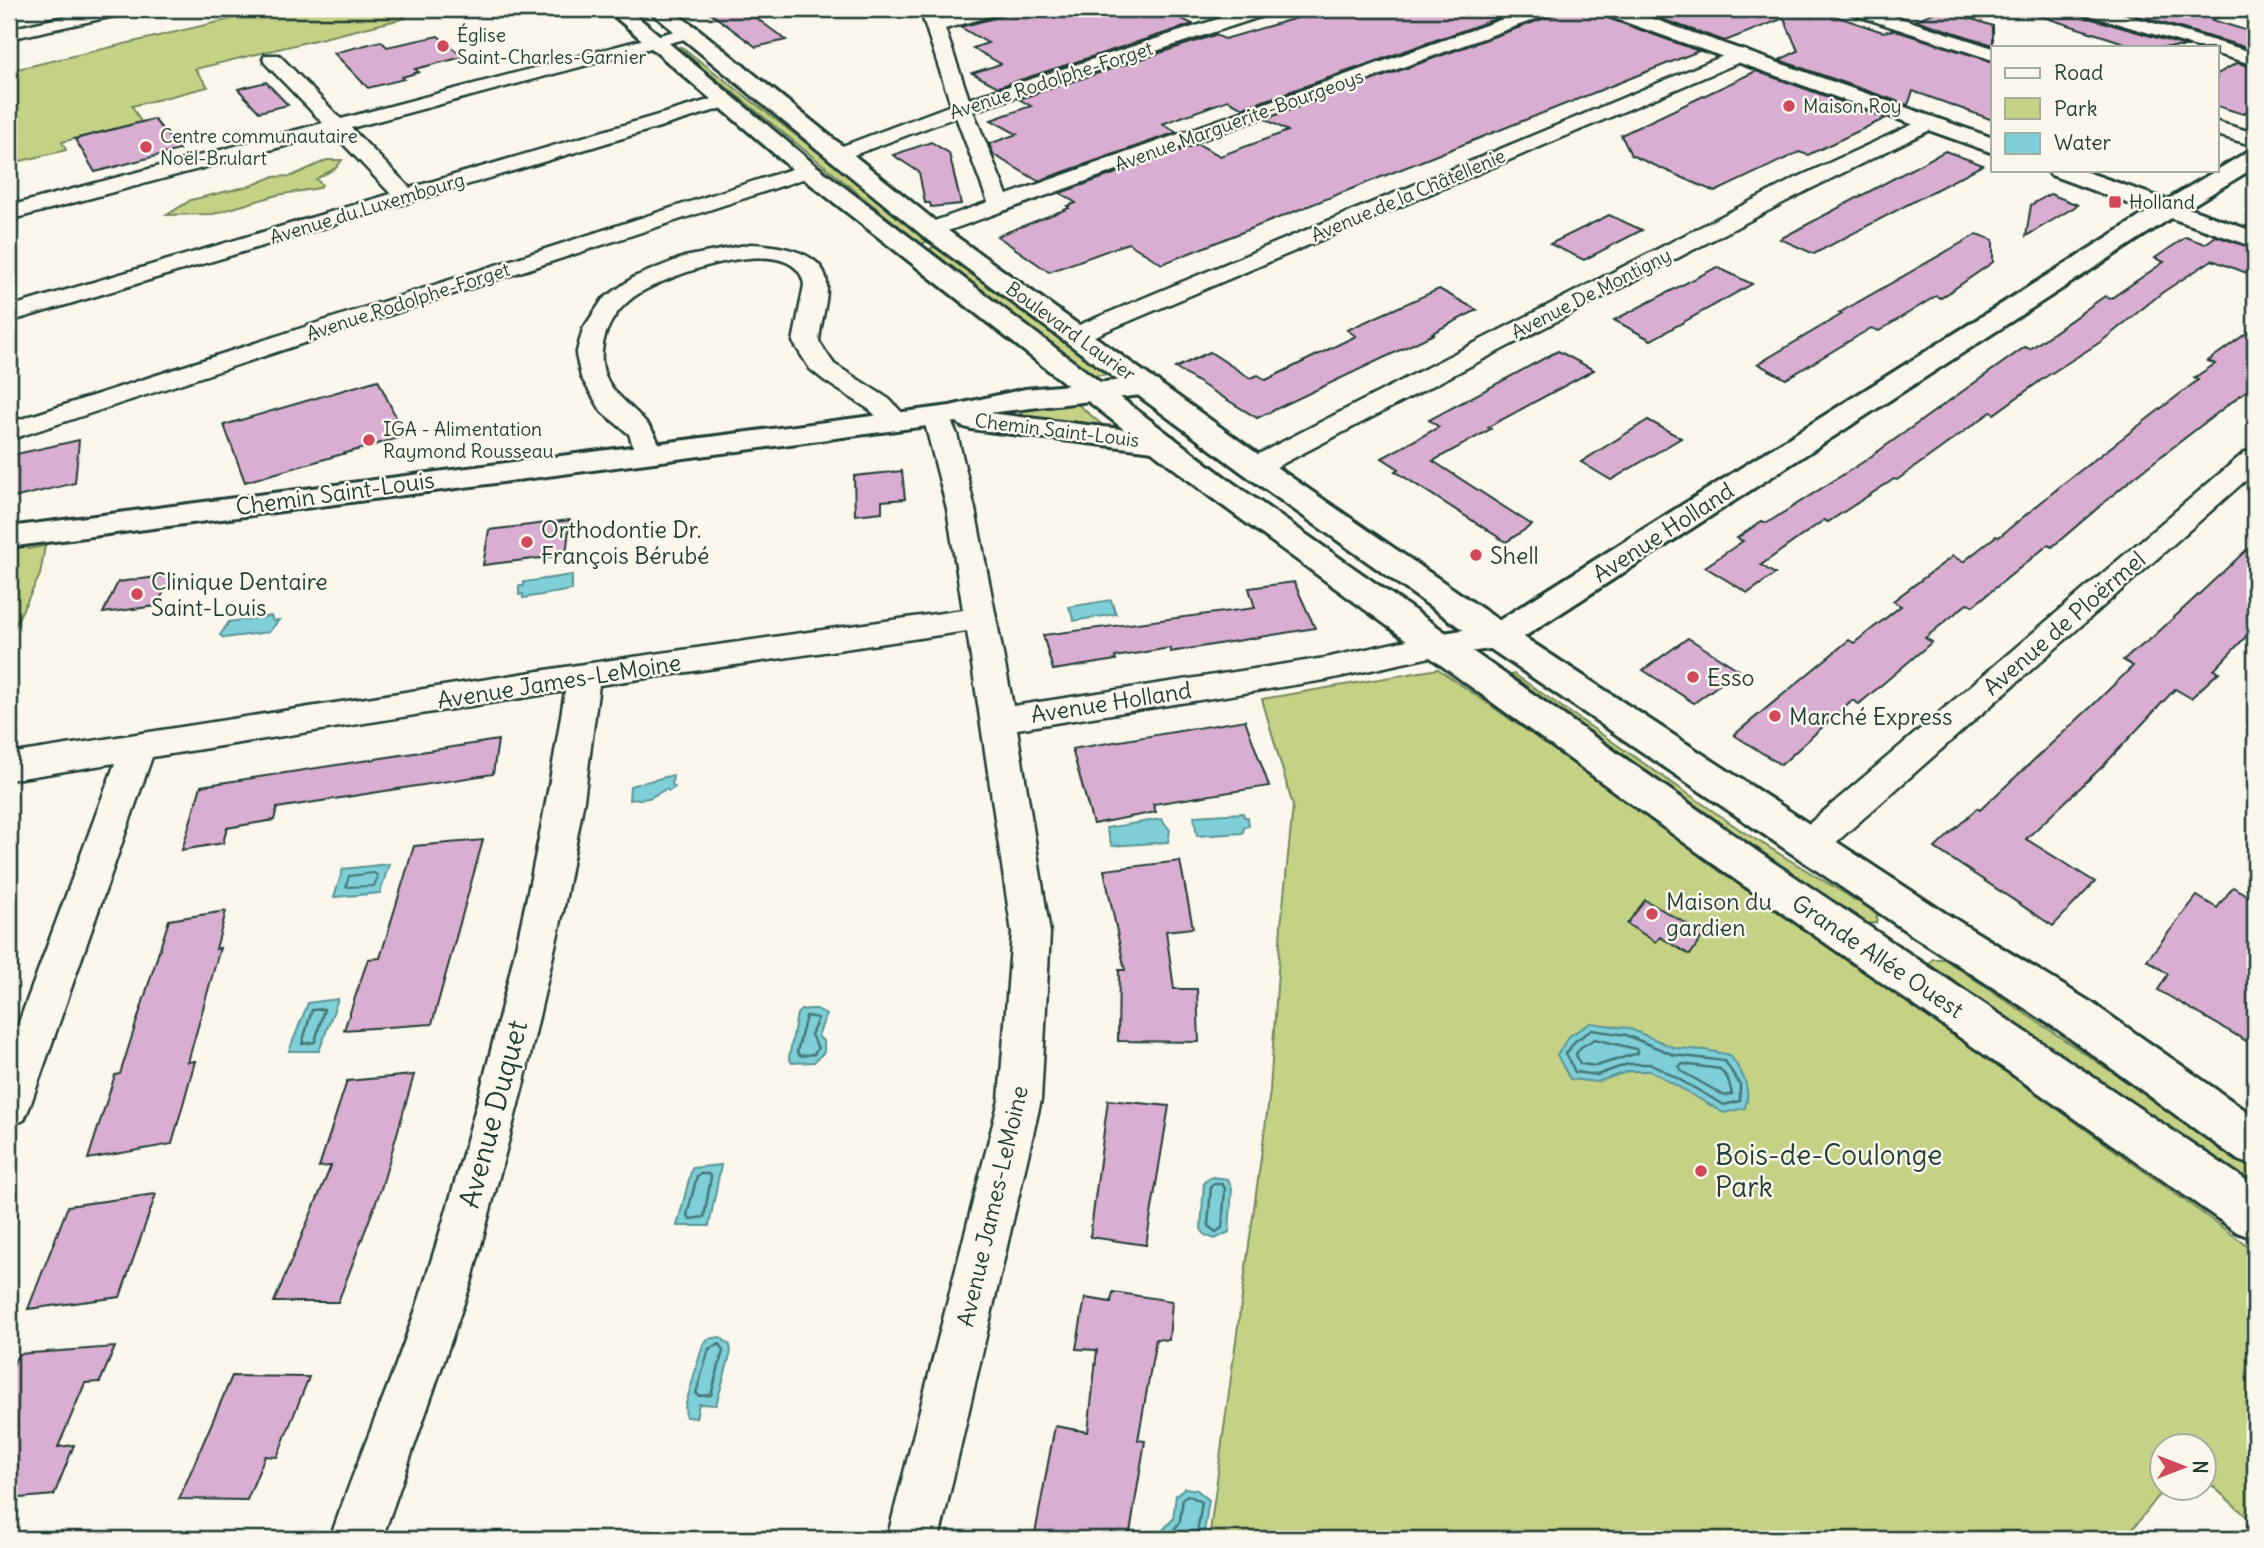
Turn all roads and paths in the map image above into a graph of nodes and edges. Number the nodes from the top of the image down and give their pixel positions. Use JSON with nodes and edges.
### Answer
{"nodes":[{"id":1,"x":122,"y":9,"type":"edge"},
{"id":2,"x":616,"y":9,"type":"edge"},
{"id":3,"x":657,"y":9,"type":"edge"},
{"id":4,"x":995,"y":9,"type":"edge"},
{"id":5,"x":1266,"y":9,"type":"edge"},
{"id":6,"x":1547,"y":9,"type":"edge"},
{"id":7,"x":1608,"y":9,"type":"edge"},
{"id":8,"x":1855,"y":9,"type":"edge"},
{"id":9,"x":2088,"y":9,"type":"edge"},
{"id":10,"x":932,"y":18,"type":"edge"},
{"id":11,"x":690,"y":32,"type":"junction"},
{"id":12,"x":9,"y":34,"type":"edge"},
{"id":13,"x":655,"y":40,"type":"junction"},
{"id":14,"x":2213,"y":46,"type":"edge"},
{"id":15,"x":2218,"y":48,"type":"edge"},
{"id":16,"x":1991,"y":53,"type":"edge"},
{"id":17,"x":1740,"y":55,"type":"junction"},
{"id":18,"x":272,"y":59,"type":"dead end"},
{"id":19,"x":2255,"y":59,"type":"edge"},
{"id":20,"x":726,"y":101,"type":"junction"},
{"id":21,"x":962,"y":108,"type":"junction"},
{"id":22,"x":1929,"y":123,"type":"junction"},
{"id":23,"x":334,"y":125,"type":"junction"},
{"id":24,"x":2218,"y":128,"type":"edge"},
{"id":25,"x":2255,"y":140,"type":"edge"},
{"id":26,"x":1991,"y":145,"type":"edge"},
{"id":27,"x":836,"y":155,"type":"junction"},
{"id":28,"x":2255,"y":157,"type":"edge"},
{"id":29,"x":807,"y":170,"type":"junction"},
{"id":30,"x":2065,"y":172,"type":"edge"},
{"id":31,"x":405,"y":196,"type":"junction"},
{"id":32,"x":1000,"y":206,"type":"junction"},
{"id":33,"x":2170,"y":209,"type":"junction"},
{"id":34,"x":9,"y":213,"type":"edge"},
{"id":35,"x":931,"y":230,"type":"junction"},
{"id":36,"x":2255,"y":240,"type":"edge"},
{"id":37,"x":9,"y":316,"type":"edge"},
{"id":38,"x":1076,"y":335,"type":"junction"},
{"id":39,"x":1148,"y":387,"type":"junction"},
{"id":40,"x":1098,"y":394,"type":"junction"},
{"id":41,"x":944,"y":415,"type":"junction"},
{"id":42,"x":897,"y":421,"type":"junction"},
{"id":43,"x":9,"y":432,"type":"edge"},
{"id":44,"x":1162,"y":443,"type":"junction"},
{"id":45,"x":647,"y":452,"type":"junction"},
{"id":46,"x":2253,"y":464,"type":"edge"},
{"id":47,"x":1255,"y":467,"type":"junction"},
{"id":48,"x":9,"y":537,"type":"edge"},
{"id":49,"x":980,"y":618,"type":"junction"},
{"id":50,"x":1498,"y":637,"type":"junction"},
{"id":51,"x":1435,"y":645,"type":"junction"},
{"id":52,"x":584,"y":676,"type":"junction"},
{"id":53,"x":999,"y":720,"type":"junction"},
{"id":54,"x":138,"y":747,"type":"junction"},
{"id":55,"x":9,"y":767,"type":"edge"},
{"id":56,"x":1810,"y":844,"type":"junction"},
{"id":57,"x":9,"y":1106,"type":"edge"},
{"id":58,"x":2255,"y":1144,"type":"edge"},
{"id":59,"x":2255,"y":1215,"type":"edge"},
{"id":60,"x":356,"y":1539,"type":"edge"},
{"id":61,"x":914,"y":1539,"type":"edge"}],
"edges":[{"from":1,"to":12,"type":"street"},
{"from":2,"to":13,"type":"main road","name":"Boulevard Laurier"},
{"from":3,"to":11,"type":"main road","name":"Boulevard Laurier"},
{"from":4,"to":10,"type":"street"},
{"from":5,"to":21,"type":"street","name":"Avenue Rodolphe-Forget"},
{"from":6,"to":32,"type":"street","name":"Avenue Marguerite-Bourgeoys"},
{"from":7,"to":17,"type":"main road"},
{"from":8,"to":16,"type":"street"},
{"from":9,"to":14,"type":"street"},
{"from":10,"to":21,"type":"street"},
{"from":11,"to":13,"type":"street"},
{"from":11,"to":27,"type":"main road","name":"Boulevard Laurier"},
{"from":13,"to":20,"type":"main road","name":"Boulevard Laurier"},
{"from":13,"to":23,"type":"street"},
{"from":15,"to":19,"type":"street"},
{"from":17,"to":22,"type":"main road"},
{"from":17,"to":38,"type":"street","name":"Avenue de la Châtellenie"},
{"from":18,"to":23,"type":"street"},
{"from":20,"to":29,"type":"main road","name":"Boulevard Laurier"},
{"from":20,"to":31,"type":"street","name":"Avenue du Luxembourg"},
{"from":21,"to":27,"type":"street","name":"Avenue Rodolphe-Forget"},
{"from":21,"to":32,"type":"street"},
{"from":22,"to":26,"type":"main road"},
{"from":22,"to":47,"type":"street","name":"Avenue De Montigny"},
{"from":23,"to":31,"type":"street"},
{"from":23,"to":34,"type":"street"},
{"from":24,"to":25,"type":"street"},
{"from":27,"to":35,"type":"main road","name":"Boulevard Laurier"},
{"from":28,"to":33,"type":"main road","name":"Avenue Holland"},
{"from":29,"to":40,"type":"main road","name":"Boulevard Laurier"},
{"from":29,"to":43,"type":"street","name":"Avenue Rodolphe-Forget"},
{"from":30,"to":33,"type":"main road"},
{"from":31,"to":37,"type":"street","name":"Avenue du Luxembourg"},
{"from":32,"to":35,"type":"street","name":"Avenue Marguerite-Bourgeoys"},
{"from":33,"to":36,"type":"main road"},
{"from":33,"to":50,"type":"main road","name":"Avenue Holland"},
{"from":35,"to":38,"type":"main road","name":"Boulevard Laurier"},
{"from":38,"to":39,"type":"main road","name":"Boulevard Laurier"},
{"from":39,"to":40,"type":"main road","name":"Chemin Saint-Louis"},
{"from":39,"to":47,"type":"main road","name":"Boulevard Laurier"},
{"from":40,"to":41,"type":"main road","name":"Chemin Saint-Louis"},
{"from":40,"to":44,"type":"main road","name":"Boulevard Laurier"},
{"from":41,"to":42,"type":"main road","name":"Chemin Saint-Louis"},
{"from":41,"to":44,"type":"main road","name":"Chemin Saint-Louis"},
{"from":41,"to":49,"type":"street","name":"Avenue James-LeMoine"},
{"from":42,"to":45,"type":"main road","name":"Chemin Saint-Louis"},
{"from":42,"to":45,"type":"street"},
{"from":44,"to":51,"type":"main road","name":"Boulevard Laurier"},
{"from":45,"to":48,"type":"main road","name":"Chemin Saint-Louis"},
{"from":46,"to":56,"type":"street","name":"Avenue de Ploërmel"},
{"from":47,"to":50,"type":"main road","name":"Boulevard Laurier"},
{"from":49,"to":52,"type":"street","name":"Avenue James-LeMoine"},
{"from":49,"to":53,"type":"street","name":"Avenue James-LeMoine"},
{"from":50,"to":51,"type":"main road","name":"Avenue Holland"},
{"from":50,"to":56,"type":"main road"},
{"from":51,"to":53,"type":"street","name":"Avenue Holland"},
{"from":51,"to":59,"type":"main road","name":"Grande Allée Ouest"},
{"from":52,"to":54,"type":"street","name":"Avenue James-LeMoine"},
{"from":52,"to":60,"type":"street","name":"Avenue Duquet"},
{"from":53,"to":61,"type":"street","name":"Avenue James-LeMoine"},
{"from":54,"to":55,"type":"street","name":"Avenue James-LeMoine"},
{"from":54,"to":57,"type":"street"},
{"from":56,"to":58,"type":"main road"}]}
